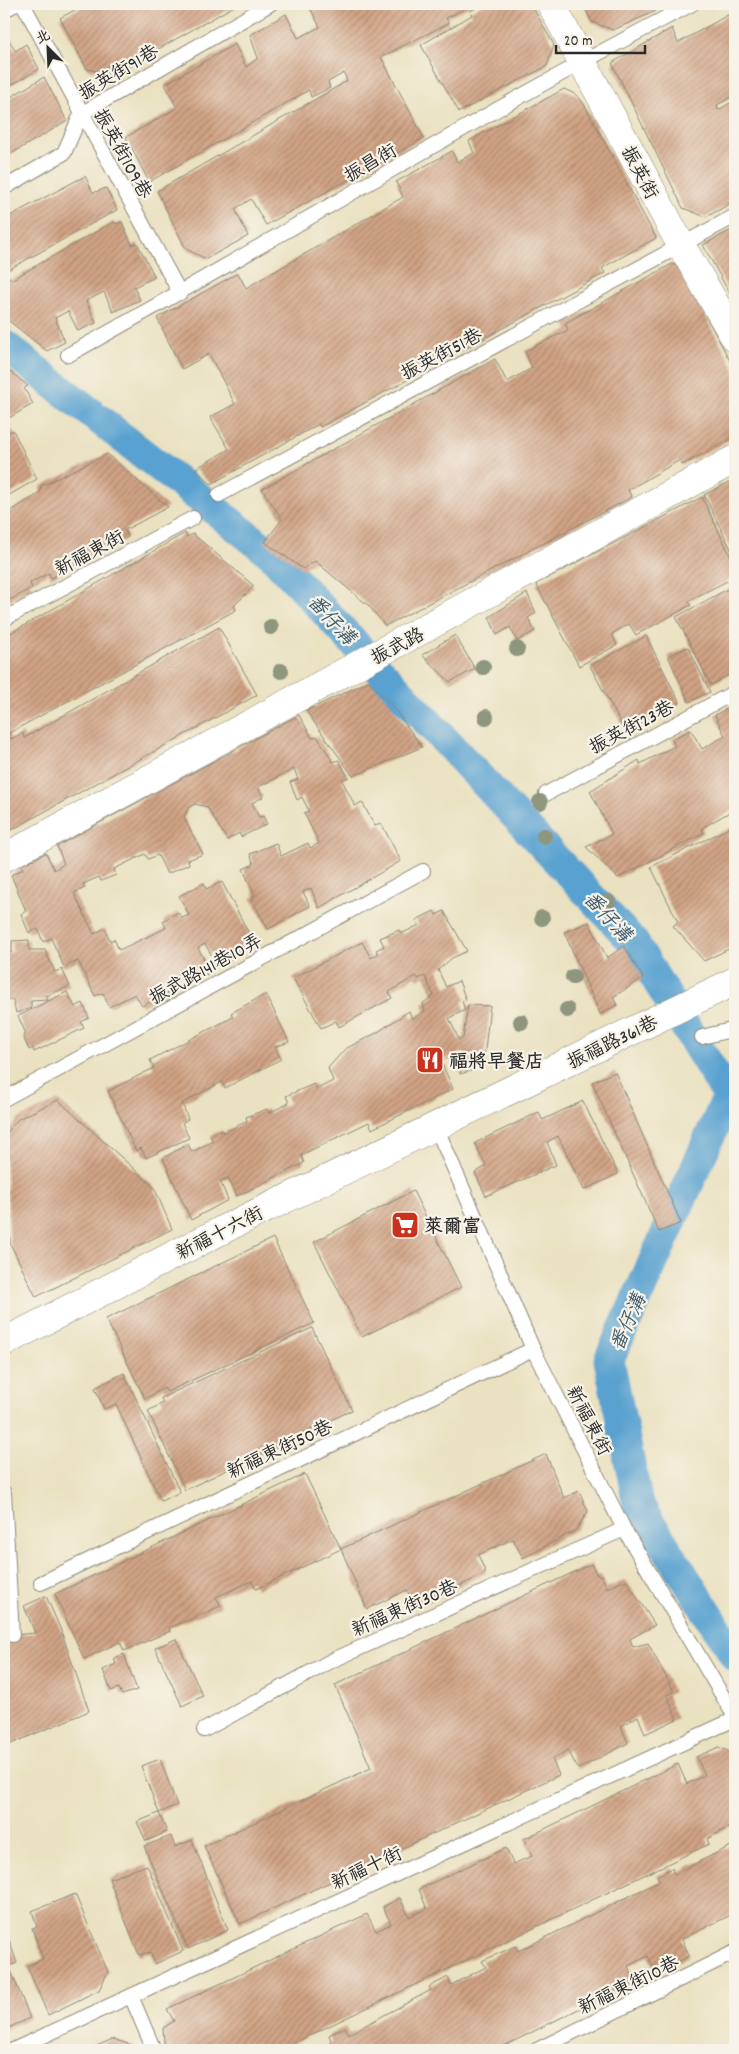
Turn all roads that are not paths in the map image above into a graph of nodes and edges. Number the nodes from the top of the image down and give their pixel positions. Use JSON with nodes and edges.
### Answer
{"nodes":[{"id":1,"x":16,"y":4,"type":"edge"},
{"id":2,"x":23,"y":4,"type":"edge"},
{"id":3,"x":270,"y":4,"type":"edge"},
{"id":4,"x":551,"y":4,"type":"edge"},
{"id":5,"x":692,"y":4,"type":"edge"},
{"id":6,"x":4,"y":10,"type":"edge"},
{"id":7,"x":582,"y":61,"type":"junction"},
{"id":8,"x":81,"y":114,"type":"junction"},
{"id":9,"x":4,"y":188,"type":"edge"},
{"id":10,"x":735,"y":216,"type":"edge"},
{"id":11,"x":681,"y":245,"type":"junction"},
{"id":12,"x":180,"y":294,"type":"junction"},
{"id":13,"x":735,"y":338,"type":"edge"},
{"id":14,"x":68,"y":355,"type":"dead end"},
{"id":15,"x":735,"y":459,"type":"edge"},
{"id":16,"x":218,"y":494,"type":"dead end"},
{"id":17,"x":193,"y":518,"type":"dead end"},
{"id":18,"x":4,"y":619,"type":"edge"},
{"id":19,"x":735,"y":692,"type":"edge"},
{"id":20,"x":546,"y":794,"type":"dead end"},
{"id":21,"x":4,"y":858,"type":"edge"},
{"id":22,"x":423,"y":871,"type":"dead end"},
{"id":23,"x":735,"y":981,"type":"edge"},
{"id":24,"x":735,"y":1029,"type":"edge"},
{"id":25,"x":702,"y":1037,"type":"dead end"},
{"id":26,"x":4,"y":1099,"type":"edge"},
{"id":27,"x":436,"y":1127,"type":"junction"},
{"id":28,"x":4,"y":1342,"type":"edge"},
{"id":29,"x":533,"y":1349,"type":"junction"},
{"id":30,"x":4,"y":1493,"type":"edge"},
{"id":31,"x":624,"y":1529,"type":"junction"},
{"id":32,"x":41,"y":1583,"type":"dead end"},
{"id":33,"x":12,"y":1636,"type":"dead end"},
{"id":34,"x":735,"y":1718,"type":"edge"},
{"id":35,"x":204,"y":1730,"type":"dead end"},
{"id":36,"x":735,"y":1952,"type":"edge"},
{"id":37,"x":131,"y":1996,"type":"junction"},
{"id":38,"x":13,"y":2050,"type":"edge"},
{"id":39,"x":154,"y":2050,"type":"edge"},
{"id":40,"x":537,"y":2050,"type":"edge"}],
"edges":[{"from":1,"to":6,"type":"lane"},
{"from":2,"to":8,"type":"lane","name":"振英街109巷"},
{"from":3,"to":8,"type":"lane","name":"振英街91巷"},
{"from":4,"to":7,"type":"street","name":"振英街"},
{"from":5,"to":7,"type":"lane","name":"振昌街"},
{"from":7,"to":11,"type":"street","name":"振英街"},
{"from":7,"to":12,"type":"lane","name":"振昌街"},
{"from":8,"to":9,"type":"lane","name":"振英街91巷"},
{"from":8,"to":12,"type":"lane","name":"振英街109巷"},
{"from":10,"to":11,"type":"lane","name":"振英街51巷"},
{"from":11,"to":13,"type":"street","name":"振英街"},
{"from":11,"to":16,"type":"lane","name":"振英街51巷"},
{"from":12,"to":14,"type":"lane","name":"振昌街"},
{"from":15,"to":21,"type":"street","name":"振武路"},
{"from":17,"to":18,"type":"lane","name":"新福東街"},
{"from":19,"to":20,"type":"lane","name":"振英街23巷"},
{"from":22,"to":26,"type":"lane","name":"振武路141巷10弄"},
{"from":23,"to":27,"type":"street","name":"振福路361巷"},
{"from":24,"to":25,"type":"lane"},
{"from":27,"to":28,"type":"street","name":"新福十六街"},
{"from":27,"to":29,"type":"lane","name":"新福東街"},
{"from":29,"to":31,"type":"lane","name":"新福東街"},
{"from":29,"to":32,"type":"lane","name":"新福東街50巷"},
{"from":30,"to":33,"type":"lane"},
{"from":31,"to":34,"type":"lane","name":"新福東街"},
{"from":31,"to":35,"type":"lane","name":"新福東街30巷"},
{"from":34,"to":37,"type":"lane","name":"新福十街"},
{"from":36,"to":40,"type":"lane","name":"新福東街10巷"},
{"from":37,"to":38,"type":"lane","name":"新福十街"},
{"from":37,"to":39,"type":"lane"}]}
